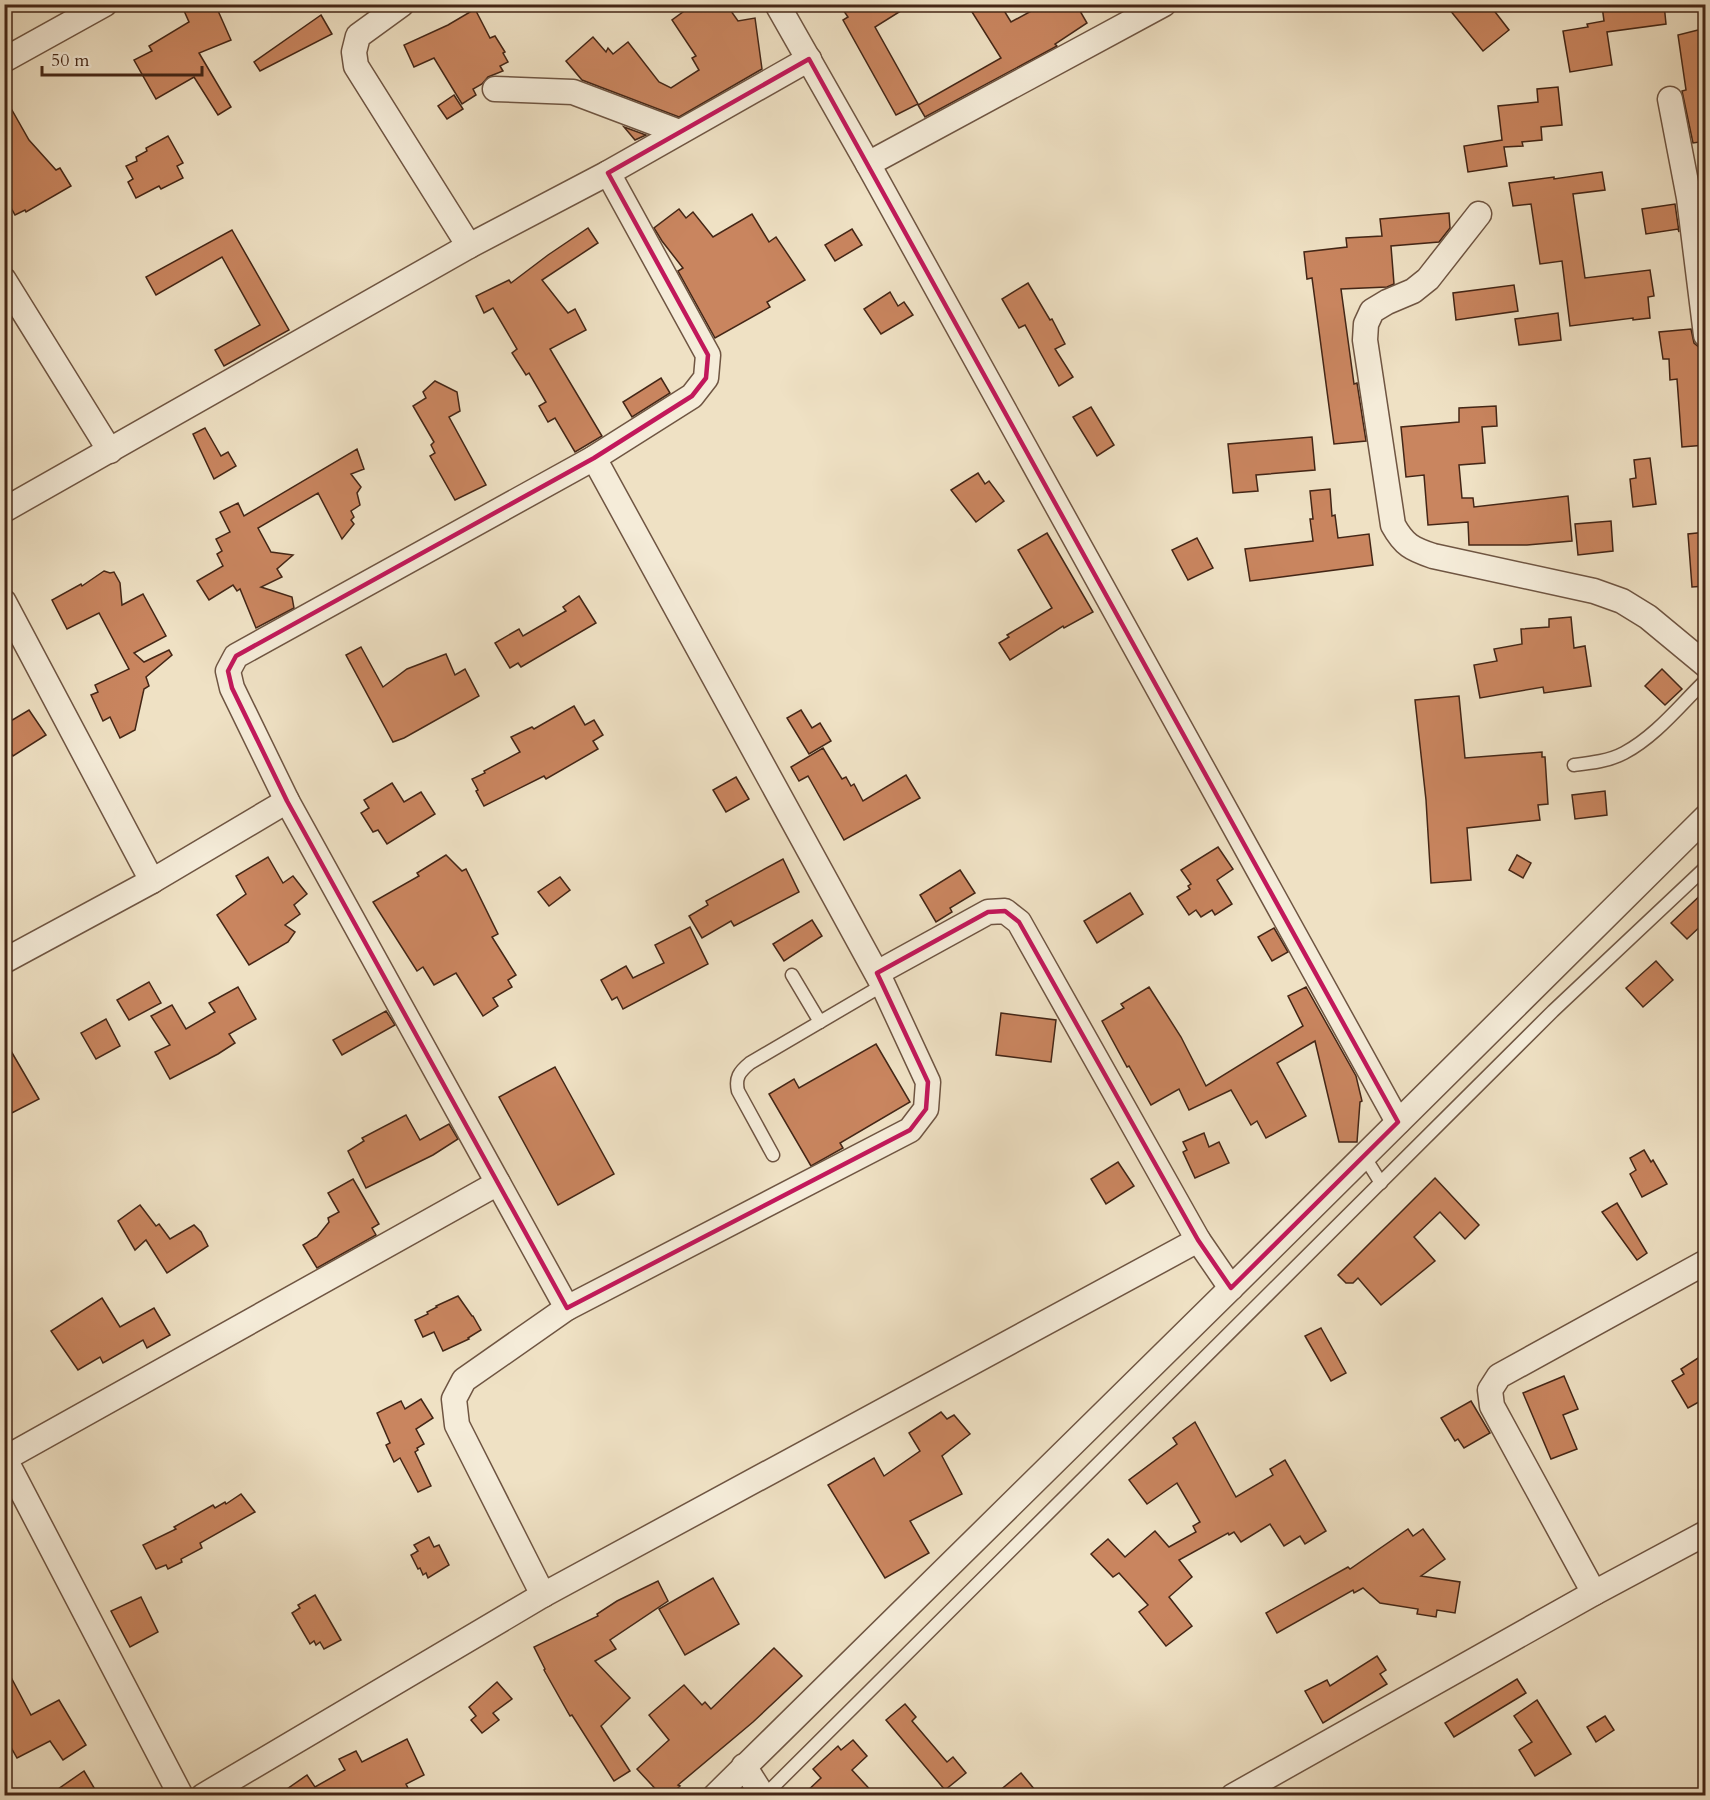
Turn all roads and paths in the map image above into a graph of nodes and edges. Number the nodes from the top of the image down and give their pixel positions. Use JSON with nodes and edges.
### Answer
{"nodes":[{"id":1,"x":105,"y":4,"type":"edge"},
{"id":2,"x":402,"y":4,"type":"edge"},
{"id":3,"x":777,"y":4,"type":"edge"},
{"id":4,"x":1164,"y":4,"type":"edge"},
{"id":5,"x":808,"y":59,"type":"junction"},
{"id":6,"x":4,"y":60,"type":"edge"},
{"id":7,"x":495,"y":89,"type":"dead end"},
{"id":8,"x":1670,"y":99,"type":"dead end"},
{"id":9,"x":679,"y":132,"type":"junction"},
{"id":10,"x":868,"y":164,"type":"junction"},
{"id":11,"x":608,"y":173,"type":"junction"},
{"id":12,"x":1479,"y":214,"type":"dead end"},
{"id":13,"x":469,"y":246,"type":"junction"},
{"id":14,"x":4,"y":280,"type":"edge"},
{"id":15,"x":1706,"y":335,"type":"edge"},
{"id":16,"x":110,"y":451,"type":"junction"},
{"id":17,"x":594,"y":458,"type":"junction"},
{"id":18,"x":4,"y":510,"type":"edge"},
{"id":19,"x":4,"y":602,"type":"edge"},
{"id":20,"x":1706,"y":665,"type":"edge"},
{"id":21,"x":1706,"y":680,"type":"edge"},
{"id":22,"x":1574,"y":765,"type":"dead end"},
{"id":23,"x":287,"y":801,"type":"junction"},
{"id":24,"x":1706,"y":817,"type":"edge"},
{"id":25,"x":1706,"y":867,"type":"edge"},
{"id":26,"x":152,"y":880,"type":"junction"},
{"id":27,"x":4,"y":961,"type":"edge"},
{"id":28,"x":792,"y":975,"type":"dead end"},
{"id":29,"x":880,"y":979,"type":"junction"},
{"id":30,"x":820,"y":1022,"type":"junction"},
{"id":31,"x":1398,"y":1122,"type":"junction"},
{"id":32,"x":773,"y":1155,"type":"dead end"},
{"id":33,"x":1364,"y":1156,"type":"junction"},
{"id":34,"x":498,"y":1183,"type":"junction"},
{"id":35,"x":1382,"y":1183,"type":"junction"},
{"id":36,"x":1198,"y":1240,"type":"junction"},
{"id":37,"x":1706,"y":1262,"type":"edge"},
{"id":38,"x":1231,"y":1288,"type":"junction"},
{"id":39,"x":567,"y":1308,"type":"junction"},
{"id":40,"x":5,"y":1459,"type":"edge"},
{"id":41,"x":1706,"y":1533,"type":"edge"},
{"id":42,"x":1594,"y":1593,"type":"junction"},
{"id":43,"x":543,"y":1595,"type":"junction"},
{"id":44,"x":744,"y":1766,"type":"junction"},
{"id":45,"x":181,"y":1796,"type":"edge"},
{"id":46,"x":203,"y":1796,"type":"edge"},
{"id":47,"x":714,"y":1796,"type":"edge"},
{"id":48,"x":764,"y":1796,"type":"edge"},
{"id":49,"x":1233,"y":1796,"type":"edge"}],
"edges":[{"from":1,"to":6,"type":"street"},
{"from":2,"to":13,"type":"street"},
{"from":3,"to":5,"type":"street"},
{"from":4,"to":10,"type":"street"},
{"from":5,"to":9,"type":"street"},
{"from":5,"to":10,"type":"street"},
{"from":7,"to":9,"type":"street"},
{"from":8,"to":15,"type":"street"},
{"from":9,"to":11,"type":"street"},
{"from":10,"to":31,"type":"street"},
{"from":11,"to":13,"type":"street"},
{"from":11,"to":17,"type":"street"},
{"from":12,"to":20,"type":"street"},
{"from":13,"to":16,"type":"street"},
{"from":14,"to":16,"type":"street"},
{"from":16,"to":18,"type":"street"},
{"from":17,"to":23,"type":"street"},
{"from":17,"to":29,"type":"street"},
{"from":19,"to":26,"type":"street"},
{"from":21,"to":22,"type":"lane"},
{"from":23,"to":26,"type":"street"},
{"from":23,"to":34,"type":"street"},
{"from":24,"to":31,"type":"street"},
{"from":25,"to":35,"type":"lane"},
{"from":26,"to":27,"type":"street"},
{"from":28,"to":30,"type":"lane"},
{"from":29,"to":30,"type":"lane"},
{"from":29,"to":36,"type":"street"},
{"from":29,"to":39,"type":"street"},
{"from":30,"to":32,"type":"lane"},
{"from":31,"to":33,"type":"street"},
{"from":33,"to":35,"type":"lane"},
{"from":33,"to":38,"type":"street"},
{"from":34,"to":39,"type":"street"},
{"from":34,"to":40,"type":"street"},
{"from":35,"to":48,"type":"lane"},
{"from":36,"to":38,"type":"street"},
{"from":36,"to":43,"type":"street"},
{"from":37,"to":42,"type":"street"},
{"from":38,"to":44,"type":"street"},
{"from":39,"to":43,"type":"street"},
{"from":40,"to":45,"type":"street"},
{"from":41,"to":42,"type":"street"},
{"from":42,"to":49,"type":"street"},
{"from":43,"to":46,"type":"street"},
{"from":44,"to":47,"type":"street"},
{"from":44,"to":48,"type":"street"}]}
